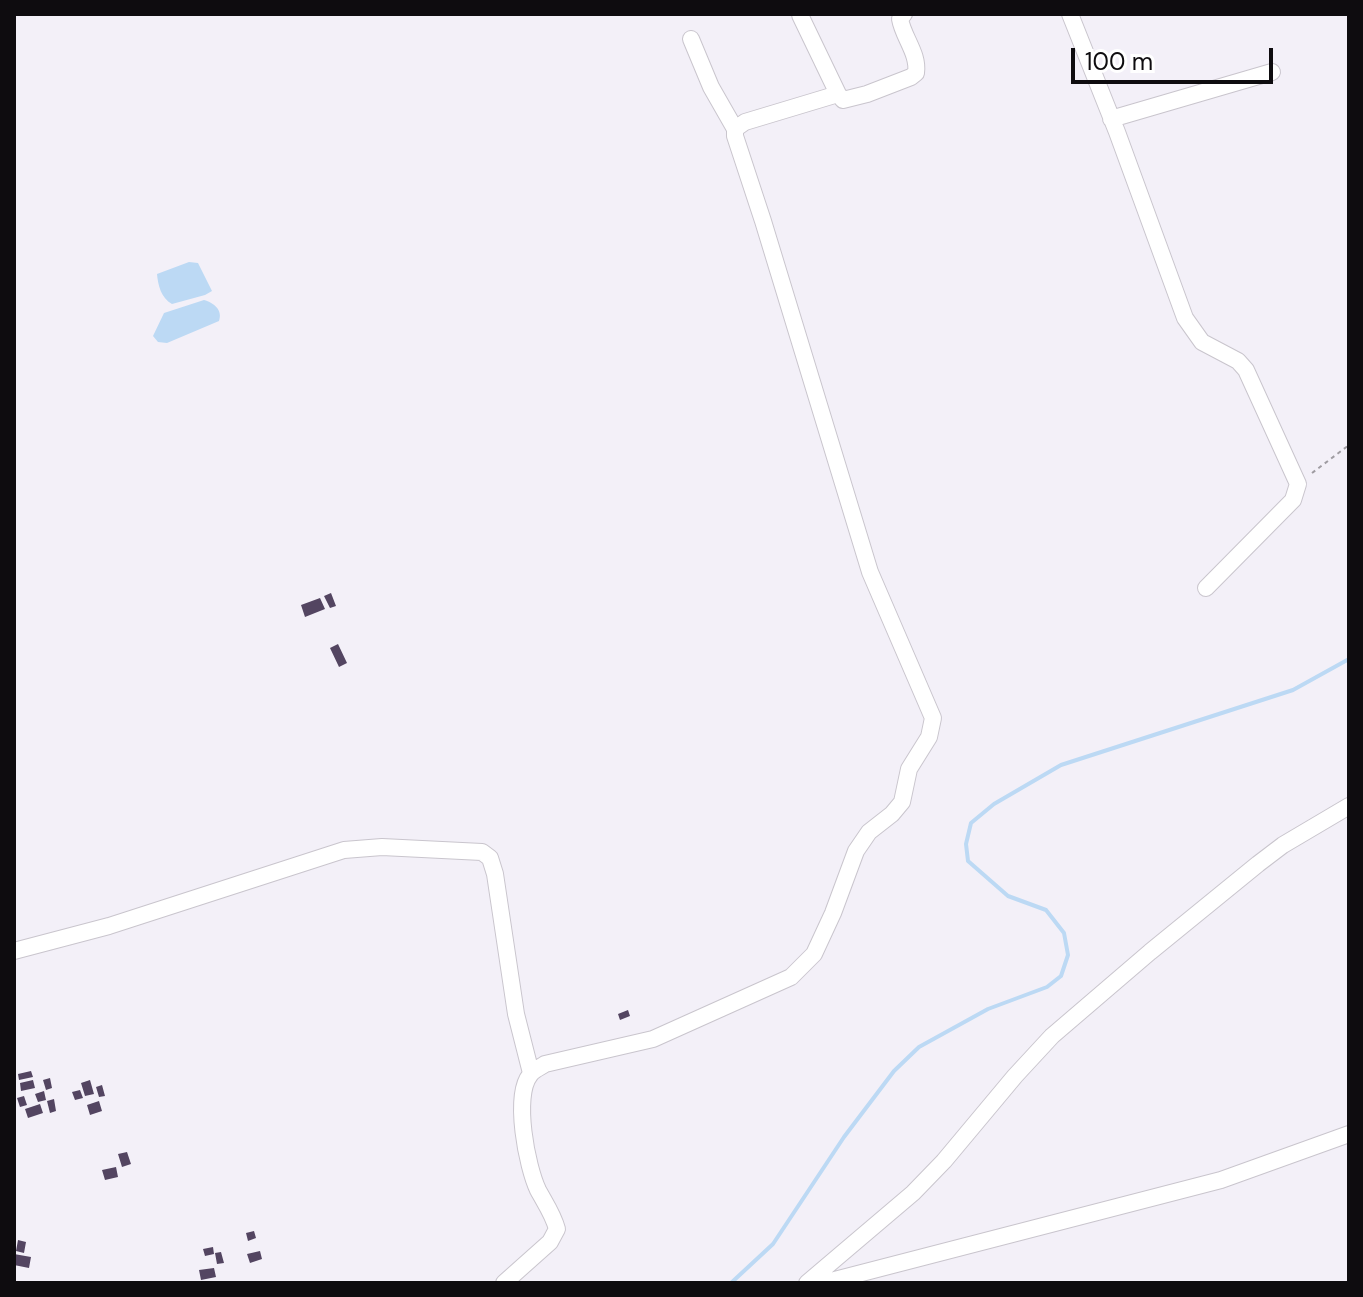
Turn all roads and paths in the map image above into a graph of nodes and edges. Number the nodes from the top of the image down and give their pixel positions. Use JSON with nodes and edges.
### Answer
{"nodes":[{"id":1,"x":904,"y":14,"type":"edge"},
{"id":2,"x":1070,"y":14,"type":"edge"},
{"id":3,"x":800,"y":15,"type":"edge"},
{"id":4,"x":691,"y":39,"type":"dead end"},
{"id":5,"x":1272,"y":72,"type":"dead end"},
{"id":6,"x":838,"y":94,"type":"junction"},
{"id":7,"x":1111,"y":119,"type":"junction"},
{"id":8,"x":735,"y":129,"type":"junction"},
{"id":9,"x":1349,"y":445,"type":"edge"},
{"id":10,"x":1298,"y":484,"type":"junction"},
{"id":11,"x":1206,"y":588,"type":"dead end"},
{"id":12,"x":1349,"y":806,"type":"edge"},
{"id":13,"x":14,"y":951,"type":"edge"},
{"id":14,"x":531,"y":1073,"type":"junction"},
{"id":15,"x":1349,"y":1134,"type":"edge"},
{"id":16,"x":504,"y":1283,"type":"edge"},
{"id":17,"x":807,"y":1283,"type":"edge"},
{"id":18,"x":823,"y":1283,"type":"edge"}],
"edges":[{"from":1,"to":6,"type":"street"},
{"from":2,"to":7,"type":"street"},
{"from":3,"to":6,"type":"street"},
{"from":4,"to":8,"type":"street"},
{"from":5,"to":7,"type":"street"},
{"from":6,"to":8,"type":"street"},
{"from":7,"to":10,"type":"street"},
{"from":8,"to":14,"type":"street"},
{"from":9,"to":10,"type":"path"},
{"from":10,"to":11,"type":"street"},
{"from":12,"to":17,"type":"street"},
{"from":13,"to":14,"type":"street"},
{"from":14,"to":16,"type":"street"},
{"from":15,"to":18,"type":"street"}]}
